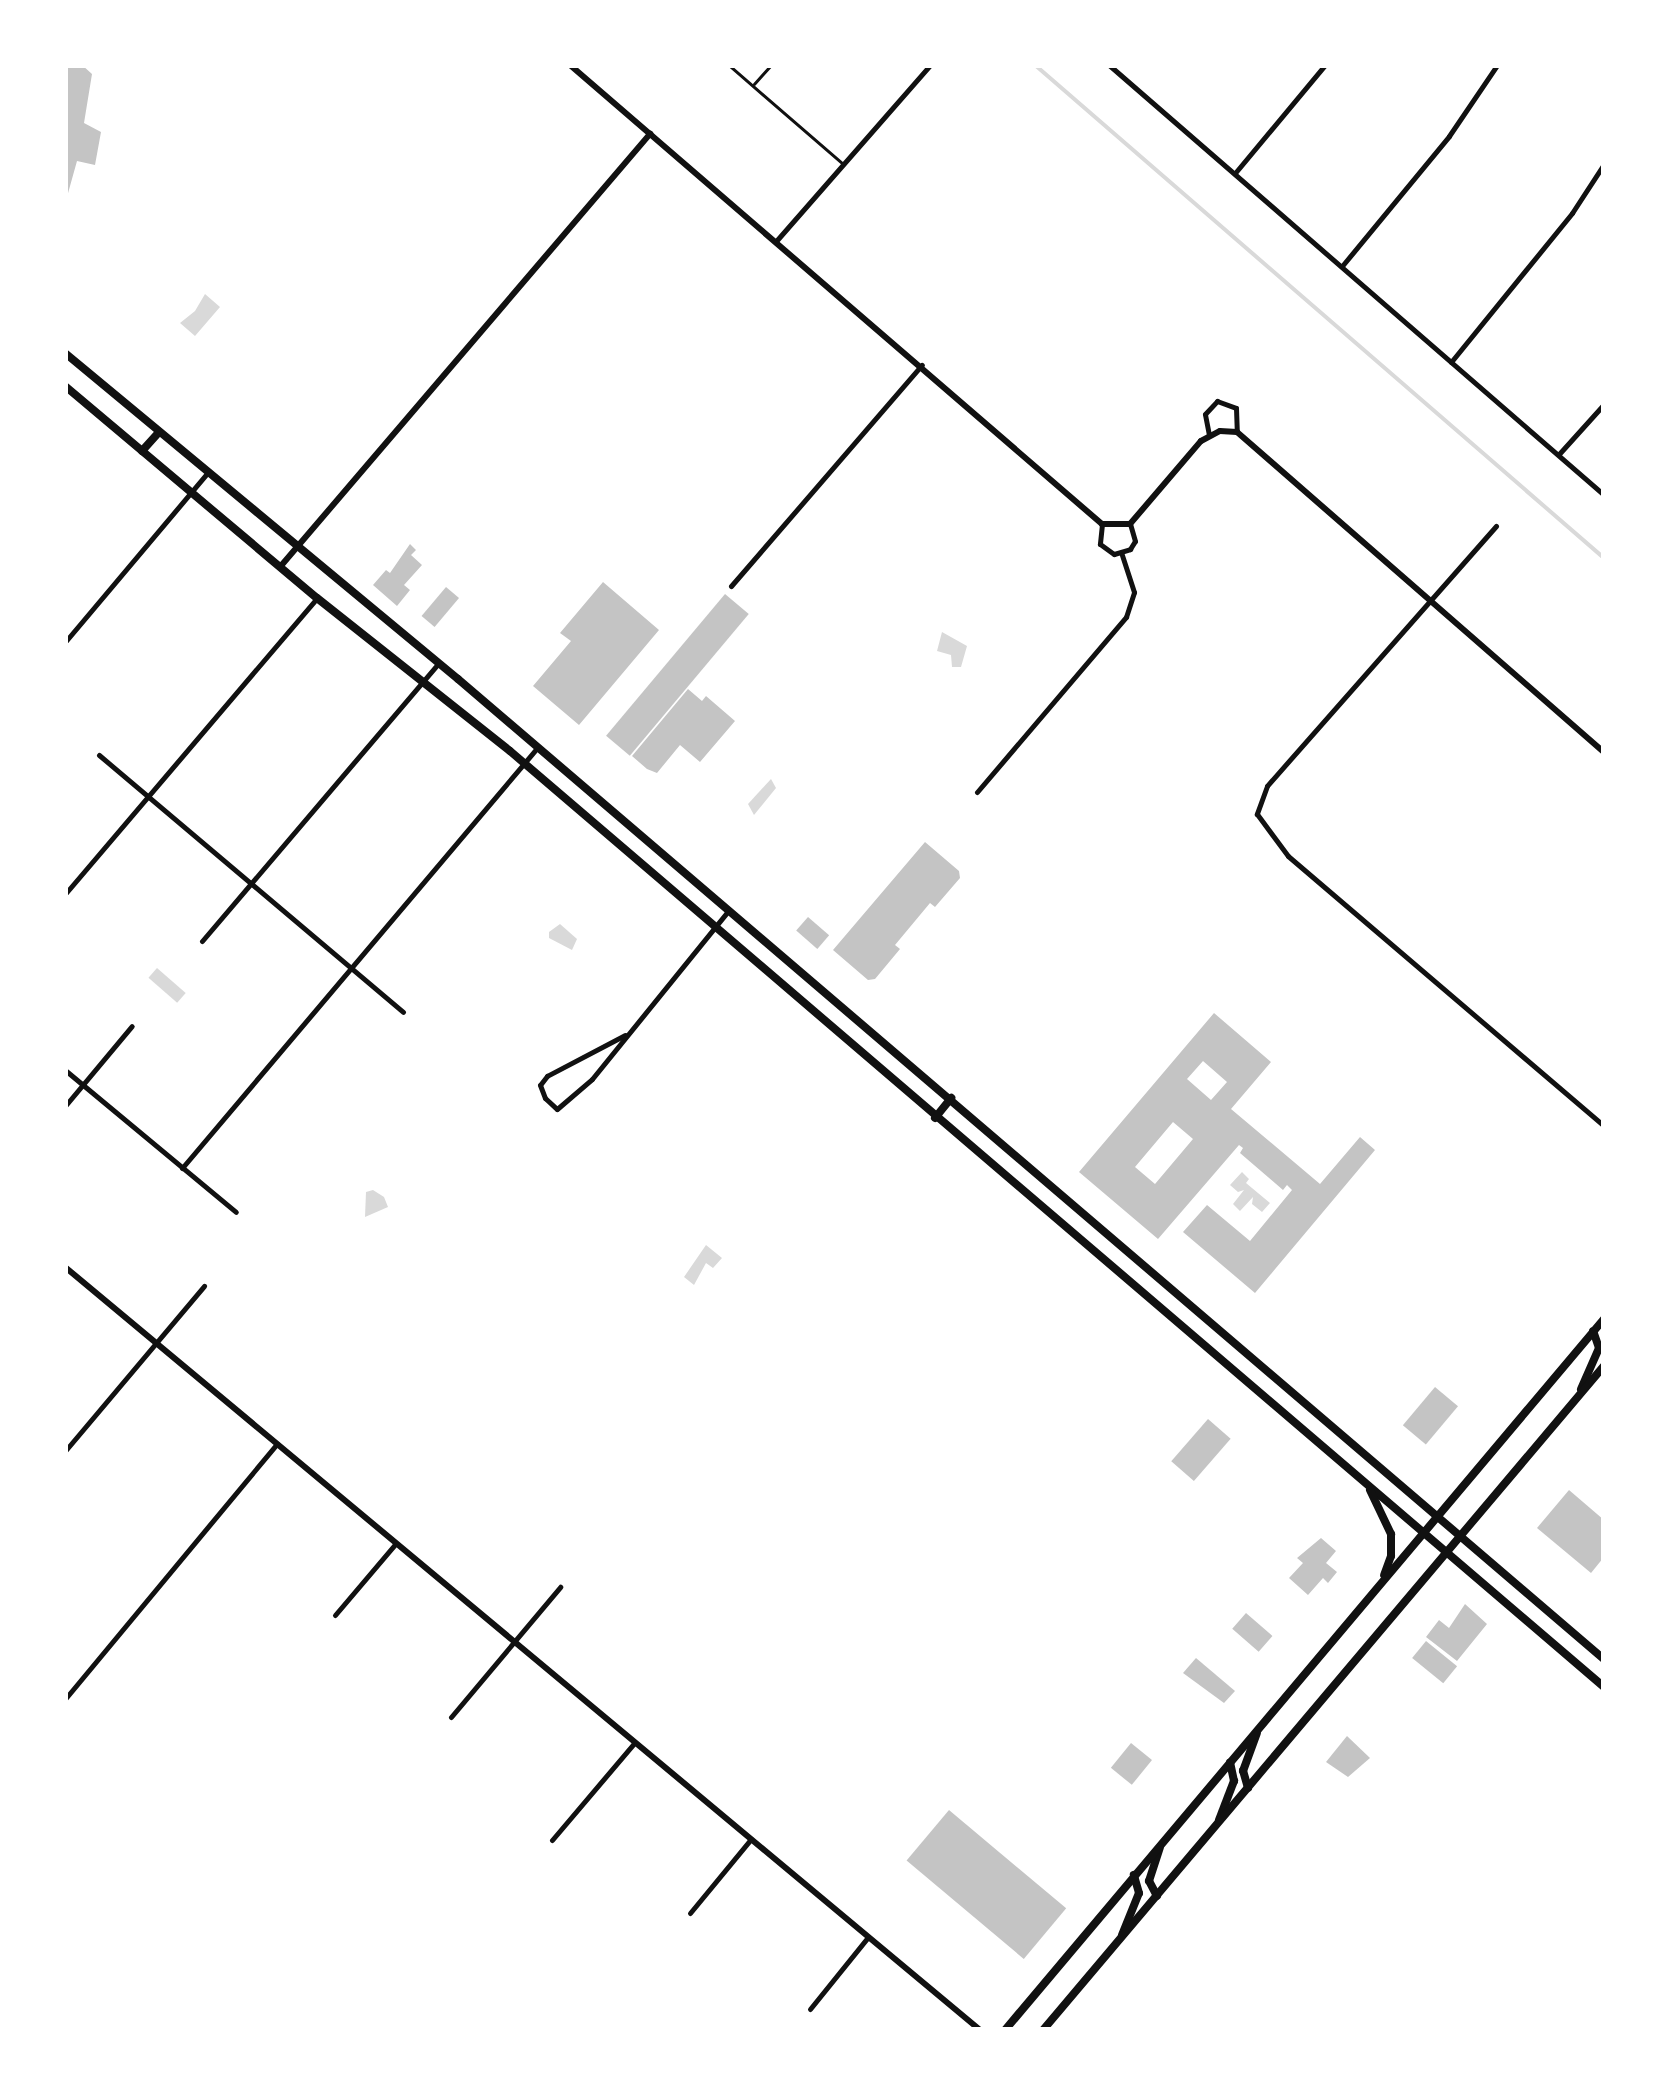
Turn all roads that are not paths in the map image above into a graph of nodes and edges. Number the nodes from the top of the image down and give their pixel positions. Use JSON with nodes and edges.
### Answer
{"nodes":[{"id":1,"x":570,"y":65,"type":"edge"},
{"id":2,"x":729,"y":65,"type":"edge"},
{"id":3,"x":771,"y":65,"type":"edge"},
{"id":4,"x":930,"y":65,"type":"edge"},
{"id":5,"x":1109,"y":65,"type":"edge"},
{"id":6,"x":1128,"y":65,"type":"edge"},
{"id":7,"x":1325,"y":65,"type":"edge"},
{"id":8,"x":1496,"y":65,"type":"edge"},
{"id":9,"x":1120,"y":74,"type":"junction"},
{"id":10,"x":753,"y":85,"type":"junction"},
{"id":11,"x":650,"y":134,"type":"junction"},
{"id":12,"x":843,"y":164,"type":"junction"},
{"id":13,"x":1604,"y":164,"type":"edge"},
{"id":14,"x":1234,"y":173,"type":"junction"},
{"id":15,"x":777,"y":240,"type":"junction"},
{"id":16,"x":1342,"y":266,"type":"junction"},
{"id":17,"x":65,"y":354,"type":"edge"},
{"id":18,"x":1451,"y":362,"type":"junction"},
{"id":19,"x":922,"y":366,"type":"junction"},
{"id":20,"x":65,"y":386,"type":"edge"},
{"id":21,"x":1604,"y":404,"type":"edge"},
{"id":22,"x":158,"y":432,"type":"junction"},
{"id":23,"x":1237,"y":432,"type":"junction"},
{"id":24,"x":1209,"y":435,"type":"junction"},
{"id":25,"x":142,"y":451,"type":"junction"},
{"id":26,"x":1559,"y":455,"type":"junction"},
{"id":27,"x":208,"y":472,"type":"junction"},
{"id":28,"x":191,"y":493,"type":"junction"},
{"id":29,"x":1604,"y":496,"type":"edge"},
{"id":30,"x":1102,"y":524,"type":"junction"},
{"id":31,"x":1130,"y":524,"type":"junction"},
{"id":32,"x":1496,"y":526,"type":"dead end"},
{"id":33,"x":297,"y":547,"type":"junction"},
{"id":34,"x":1122,"y":554,"type":"junction"},
{"id":35,"x":280,"y":567,"type":"junction"},
{"id":36,"x":731,"y":586,"type":"dead end"},
{"id":37,"x":317,"y":598,"type":"junction"},
{"id":38,"x":1430,"y":603,"type":"junction"},
{"id":39,"x":65,"y":642,"type":"edge"},
{"id":40,"x":439,"y":663,"type":"junction"},
{"id":41,"x":424,"y":679,"type":"junction"},
{"id":42,"x":537,"y":748,"type":"junction"},
{"id":43,"x":1604,"y":752,"type":"edge"},
{"id":44,"x":99,"y":755,"type":"dead end"},
{"id":45,"x":524,"y":763,"type":"junction"},
{"id":46,"x":977,"y":792,"type":"dead end"},
{"id":47,"x":148,"y":796,"type":"junction"},
{"id":48,"x":252,"y":884,"type":"junction"},
{"id":49,"x":65,"y":894,"type":"edge"},
{"id":50,"x":729,"y":910,"type":"junction"},
{"id":51,"x":715,"y":926,"type":"junction"},
{"id":52,"x":202,"y":941,"type":"dead end"},
{"id":53,"x":352,"y":968,"type":"junction"},
{"id":54,"x":844,"y":1008,"type":"junction"},
{"id":55,"x":403,"y":1012,"type":"dead end"},
{"id":56,"x":829,"y":1025,"type":"junction"},
{"id":57,"x":132,"y":1026,"type":"dead end"},
{"id":58,"x":625,"y":1035,"type":"junction"},
{"id":59,"x":65,"y":1070,"type":"edge"},
{"id":60,"x":83,"y":1084,"type":"junction"},
{"id":61,"x":950,"y":1098,"type":"junction"},
{"id":62,"x":65,"y":1106,"type":"edge"},
{"id":63,"x":935,"y":1118,"type":"junction"},
{"id":64,"x":1604,"y":1126,"type":"edge"},
{"id":65,"x":182,"y":1168,"type":"junction"},
{"id":66,"x":1062,"y":1192,"type":"junction"},
{"id":67,"x":236,"y":1212,"type":"dead end"},
{"id":68,"x":1046,"y":1212,"type":"junction"},
{"id":69,"x":65,"y":1266,"type":"edge"},
{"id":70,"x":204,"y":1286,"type":"dead end"},
{"id":71,"x":1179,"y":1293,"type":"junction"},
{"id":72,"x":1163,"y":1312,"type":"junction"},
{"id":73,"x":1604,"y":1319,"type":"edge"},
{"id":74,"x":1593,"y":1332,"type":"junction"},
{"id":75,"x":156,"y":1342,"type":"junction"},
{"id":76,"x":1604,"y":1366,"type":"edge"},
{"id":77,"x":1298,"y":1393,"type":"junction"},
{"id":78,"x":1577,"y":1398,"type":"junction"},
{"id":79,"x":1282,"y":1410,"type":"junction"},
{"id":80,"x":277,"y":1444,"type":"junction"},
{"id":81,"x":65,"y":1451,"type":"edge"},
{"id":82,"x":1365,"y":1482,"type":"junction"},
{"id":83,"x":1438,"y":1516,"type":"junction"},
{"id":84,"x":1423,"y":1534,"type":"junction"},
{"id":85,"x":1461,"y":1537,"type":"junction"},
{"id":86,"x":396,"y":1543,"type":"junction"},
{"id":87,"x":1447,"y":1554,"type":"junction"},
{"id":88,"x":1381,"y":1584,"type":"junction"},
{"id":89,"x":560,"y":1587,"type":"dead end"},
{"id":90,"x":335,"y":1615,"type":"dead end"},
{"id":91,"x":514,"y":1642,"type":"junction"},
{"id":92,"x":1602,"y":1657,"type":"edge"},
{"id":93,"x":1586,"y":1672,"type":"junction"},
{"id":94,"x":1604,"y":1687,"type":"edge"},
{"id":95,"x":65,"y":1700,"type":"edge"},
{"id":96,"x":451,"y":1717,"type":"dead end"},
{"id":97,"x":1258,"y":1729,"type":"junction"},
{"id":98,"x":634,"y":1742,"type":"junction"},
{"id":99,"x":1230,"y":1762,"type":"junction"},
{"id":100,"x":1248,"y":1788,"type":"junction"},
{"id":101,"x":1217,"y":1824,"type":"junction"},
{"id":102,"x":751,"y":1839,"type":"junction"},
{"id":103,"x":552,"y":1840,"type":"dead end"},
{"id":104,"x":1161,"y":1843,"type":"junction"},
{"id":105,"x":1134,"y":1875,"type":"junction"},
{"id":106,"x":1157,"y":1896,"type":"junction"},
{"id":107,"x":690,"y":1913,"type":"dead end"},
{"id":108,"x":868,"y":1937,"type":"junction"},
{"id":109,"x":1120,"y":1939,"type":"junction"},
{"id":110,"x":810,"y":2009,"type":"dead end"},
{"id":111,"x":980,"y":2030,"type":"edge"},
{"id":112,"x":1005,"y":2030,"type":"edge"},
{"id":113,"x":1043,"y":2030,"type":"edge"}],
"edges":[{"from":1,"to":11,"type":"street"},
{"from":2,"to":10,"type":"lane"},
{"from":3,"to":10,"type":"lane"},
{"from":4,"to":12,"type":"street"},
{"from":5,"to":9,"type":"street"},
{"from":6,"to":9,"type":"street"},
{"from":7,"to":14,"type":"street"},
{"from":8,"to":16,"type":"street"},
{"from":9,"to":14,"type":"street"},
{"from":10,"to":12,"type":"lane"},
{"from":11,"to":15,"type":"street"},
{"from":11,"to":33,"type":"street"},
{"from":12,"to":15,"type":"street"},
{"from":13,"to":18,"type":"street"},
{"from":14,"to":16,"type":"street"},
{"from":15,"to":19,"type":"street"},
{"from":16,"to":18,"type":"street"},
{"from":17,"to":22,"type":"main road"},
{"from":18,"to":26,"type":"street"},
{"from":19,"to":30,"type":"street"},
{"from":19,"to":36,"type":"street"},
{"from":20,"to":25,"type":"main road"},
{"from":21,"to":26,"type":"street"},
{"from":22,"to":25,"type":"main road"},
{"from":22,"to":27,"type":"main road"},
{"from":23,"to":24,"type":"street"},
{"from":23,"to":24,"type":"street"},
{"from":23,"to":38,"type":"street"},
{"from":24,"to":31,"type":"street"},
{"from":25,"to":28,"type":"main road"},
{"from":26,"to":29,"type":"street"},
{"from":27,"to":28,"type":"street"},
{"from":27,"to":33,"type":"main road"},
{"from":28,"to":35,"type":"main road"},
{"from":28,"to":39,"type":"street"},
{"from":30,"to":31,"type":"street"},
{"from":30,"to":34,"type":"street"},
{"from":31,"to":34,"type":"street"},
{"from":32,"to":38,"type":"street"},
{"from":33,"to":35,"type":"street"},
{"from":33,"to":40,"type":"main road"},
{"from":34,"to":46,"type":"street"},
{"from":35,"to":37,"type":"main road"},
{"from":37,"to":41,"type":"main road"},
{"from":37,"to":47,"type":"street"},
{"from":38,"to":43,"type":"street"},
{"from":38,"to":64,"type":"street"},
{"from":40,"to":41,"type":"street"},
{"from":40,"to":42,"type":"main road"},
{"from":41,"to":45,"type":"main road"},
{"from":41,"to":48,"type":"street"},
{"from":42,"to":45,"type":"street"},
{"from":42,"to":50,"type":"main road"},
{"from":44,"to":47,"type":"street"},
{"from":45,"to":51,"type":"main road"},
{"from":45,"to":53,"type":"street"},
{"from":47,"to":48,"type":"street"},
{"from":47,"to":49,"type":"street"},
{"from":48,"to":52,"type":"street"},
{"from":48,"to":53,"type":"street"},
{"from":50,"to":51,"type":"street"},
{"from":50,"to":54,"type":"main road"},
{"from":51,"to":56,"type":"main road"},
{"from":51,"to":58,"type":"street"},
{"from":53,"to":55,"type":"street"},
{"from":53,"to":65,"type":"street"},
{"from":54,"to":56,"type":"main road"},
{"from":54,"to":61,"type":"main road"},
{"from":56,"to":63,"type":"main road"},
{"from":57,"to":60,"type":"street"},
{"from":58,"to":58,"type":"street"},
{"from":59,"to":60,"type":"street"},
{"from":60,"to":62,"type":"street"},
{"from":60,"to":65,"type":"street"},
{"from":61,"to":63,"type":"main road"},
{"from":61,"to":66,"type":"main road"},
{"from":63,"to":68,"type":"main road"},
{"from":65,"to":67,"type":"street"},
{"from":66,"to":68,"type":"main road"},
{"from":66,"to":71,"type":"main road"},
{"from":68,"to":72,"type":"main road"},
{"from":69,"to":75,"type":"street"},
{"from":70,"to":75,"type":"street"},
{"from":71,"to":72,"type":"main road"},
{"from":71,"to":77,"type":"main road"},
{"from":72,"to":79,"type":"main road"},
{"from":73,"to":74,"type":"main road"},
{"from":74,"to":78,"type":"main road"},
{"from":74,"to":83,"type":"main road"},
{"from":75,"to":80,"type":"street"},
{"from":75,"to":81,"type":"street"},
{"from":76,"to":78,"type":"main road"},
{"from":77,"to":79,"type":"main road"},
{"from":77,"to":83,"type":"main road"},
{"from":78,"to":85,"type":"main road"},
{"from":79,"to":82,"type":"main road"},
{"from":80,"to":86,"type":"street"},
{"from":80,"to":95,"type":"street"},
{"from":82,"to":84,"type":"main road"},
{"from":82,"to":88,"type":"main road"},
{"from":83,"to":84,"type":"main road"},
{"from":83,"to":85,"type":"main road"},
{"from":84,"to":87,"type":"main road"},
{"from":84,"to":88,"type":"main road"},
{"from":85,"to":87,"type":"main road"},
{"from":85,"to":92,"type":"main road"},
{"from":86,"to":90,"type":"street"},
{"from":86,"to":91,"type":"street"},
{"from":87,"to":93,"type":"main road"},
{"from":87,"to":100,"type":"main road"},
{"from":88,"to":97,"type":"main road"},
{"from":89,"to":91,"type":"street"},
{"from":91,"to":96,"type":"street"},
{"from":91,"to":98,"type":"street"},
{"from":92,"to":93,"type":"main road"},
{"from":93,"to":94,"type":"main road"},
{"from":97,"to":99,"type":"main road"},
{"from":97,"to":100,"type":"main road"},
{"from":98,"to":102,"type":"street"},
{"from":98,"to":103,"type":"street"},
{"from":99,"to":101,"type":"main road"},
{"from":99,"to":104,"type":"main road"},
{"from":100,"to":101,"type":"main road"},
{"from":101,"to":106,"type":"main road"},
{"from":102,"to":107,"type":"street"},
{"from":102,"to":108,"type":"street"},
{"from":104,"to":105,"type":"main road"},
{"from":104,"to":106,"type":"main road"},
{"from":105,"to":109,"type":"main road"},
{"from":105,"to":112,"type":"main road"},
{"from":106,"to":109,"type":"main road"},
{"from":108,"to":110,"type":"street"},
{"from":108,"to":111,"type":"street"},
{"from":109,"to":113,"type":"main road"}]}
